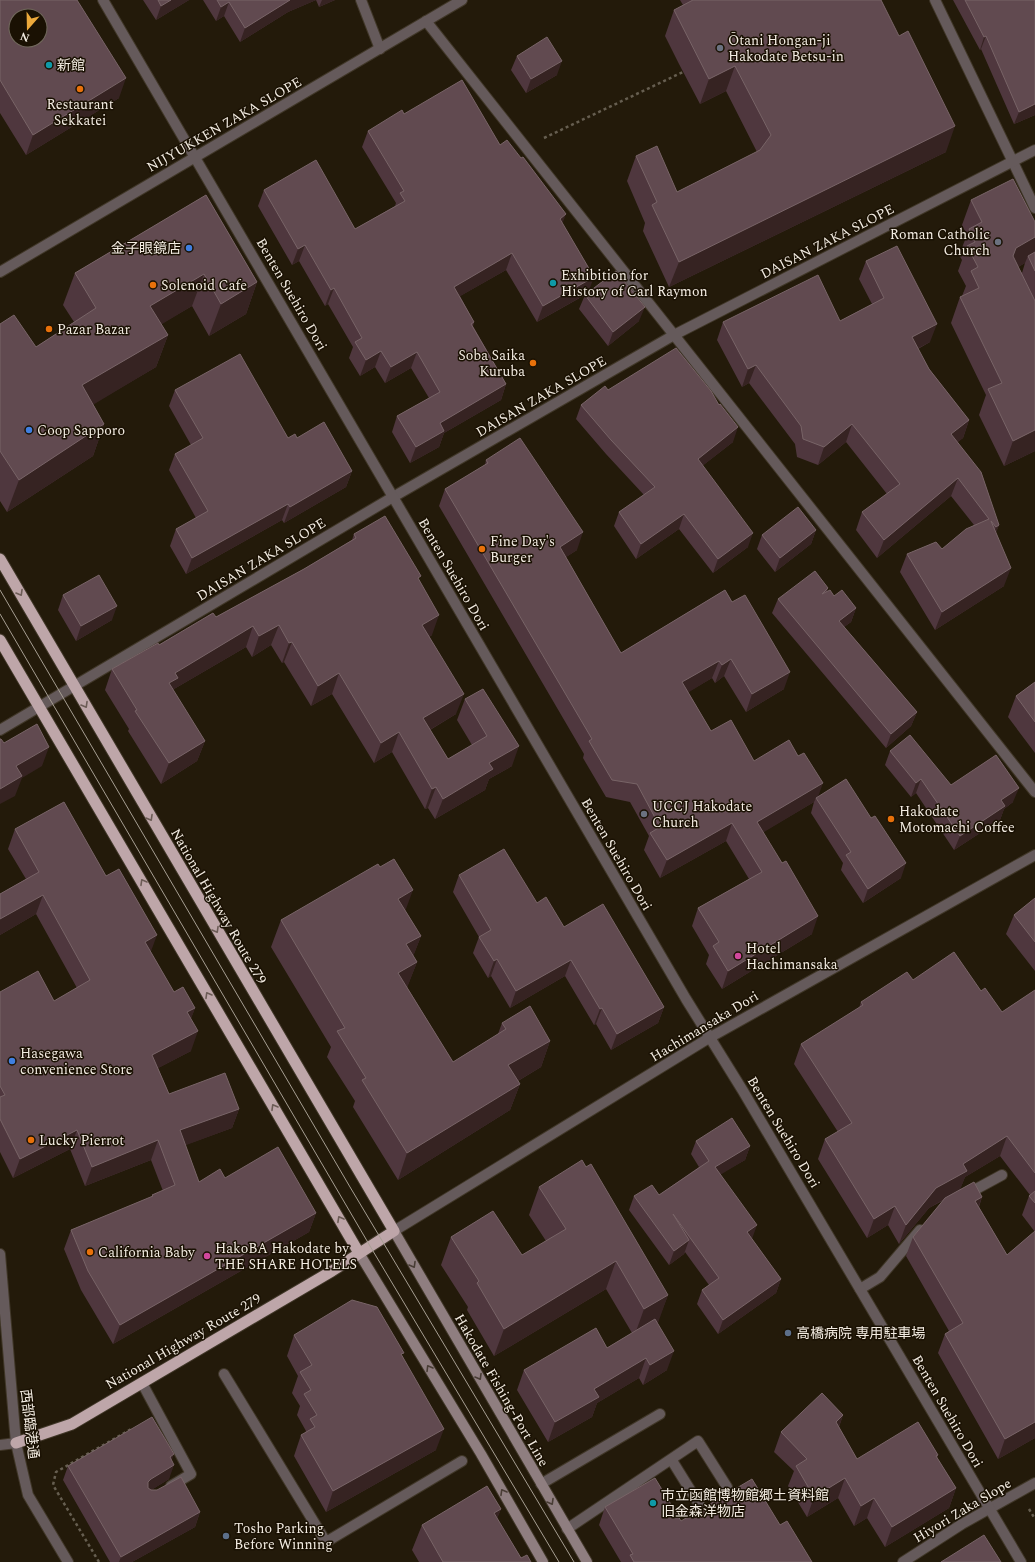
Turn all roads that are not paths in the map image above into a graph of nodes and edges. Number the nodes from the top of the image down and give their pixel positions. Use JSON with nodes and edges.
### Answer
{"nodes":[{"id":1,"x":103,"y":0,"type":"edge"},
{"id":2,"x":361,"y":0,"type":"edge"},
{"id":3,"x":462,"y":0,"type":"edge"},
{"id":4,"x":935,"y":0,"type":"edge"},
{"id":5,"x":426,"y":21,"type":"junction"},
{"id":6,"x":380,"y":49,"type":"junction"},
{"id":7,"x":1035,"y":150,"type":"edge"},
{"id":8,"x":195,"y":157,"type":"junction"},
{"id":9,"x":1013,"y":162,"type":"junction"},
{"id":10,"x":1035,"y":208,"type":"edge"},
{"id":11,"x":0,"y":272,"type":"edge"},
{"id":12,"x":674,"y":335,"type":"junction"},
{"id":13,"x":393,"y":497,"type":"junction"},
{"id":14,"x":0,"y":559,"type":"edge"},
{"id":15,"x":0,"y":640,"type":"edge"},
{"id":16,"x":73,"y":686,"type":"junction"},
{"id":17,"x":39,"y":707,"type":"junction"},
{"id":18,"x":0,"y":730,"type":"edge"},
{"id":19,"x":1035,"y":792,"type":"edge"},
{"id":20,"x":1035,"y":855,"type":"edge"},
{"id":21,"x":709,"y":1038,"type":"junction"},
{"id":22,"x":1002,"y":1175,"type":"dead end"},
{"id":23,"x":961,"y":1197,"type":"edge"},
{"id":24,"x":924,"y":1224,"type":"edge"},
{"id":25,"x":394,"y":1231,"type":"junction"},
{"id":26,"x":359,"y":1253,"type":"junction"},
{"id":27,"x":0,"y":1254,"type":"edge"},
{"id":28,"x":860,"y":1289,"type":"junction"},
{"id":29,"x":224,"y":1374,"type":"dead end"},
{"id":30,"x":142,"y":1383,"type":"junction"},
{"id":31,"x":660,"y":1414,"type":"dead end"},
{"id":32,"x":16,"y":1443,"type":"junction"},
{"id":33,"x":0,"y":1444,"type":"edge"},
{"id":34,"x":671,"y":1459,"type":"junction"},
{"id":35,"x":462,"y":1461,"type":"dead end"},
{"id":36,"x":1035,"y":1482,"type":"edge"},
{"id":37,"x":541,"y":1484,"type":"junction"},
{"id":38,"x":727,"y":1487,"type":"dead end"},
{"id":39,"x":161,"y":1492,"type":"edge"},
{"id":40,"x":702,"y":1509,"type":"edge"},
{"id":41,"x":989,"y":1509,"type":"junction"},
{"id":42,"x":567,"y":1529,"type":"junction"},
{"id":43,"x":68,"y":1562,"type":"edge"},
{"id":44,"x":544,"y":1562,"type":"edge"},
{"id":45,"x":587,"y":1562,"type":"edge"},
{"id":46,"x":903,"y":1562,"type":"edge"},
{"id":47,"x":1020,"y":1562,"type":"edge"}],
"edges":[{"from":1,"to":8,"type":"street","name":"Benten Suehiro Dori"},
{"from":2,"to":6,"type":"street"},
{"from":3,"to":5,"type":"street","name":"NIJYUKKEN ZAKA SLOPE"},
{"from":4,"to":9,"type":"street"},
{"from":5,"to":6,"type":"street","name":"NIJYUKKEN ZAKA SLOPE"},
{"from":5,"to":12,"type":"street"},
{"from":6,"to":8,"type":"street","name":"NIJYUKKEN ZAKA SLOPE"},
{"from":7,"to":9,"type":"street","name":"DAISAN ZAKA SLOPE"},
{"from":8,"to":11,"type":"street","name":"NIJYUKKEN ZAKA SLOPE"},
{"from":8,"to":13,"type":"street","name":"Benten Suehiro Dori"},
{"from":9,"to":10,"type":"street"},
{"from":9,"to":12,"type":"street","name":"DAISAN ZAKA SLOPE"},
{"from":12,"to":13,"type":"street","name":"DAISAN ZAKA SLOPE"},
{"from":12,"to":19,"type":"street"},
{"from":13,"to":16,"type":"street","name":"DAISAN ZAKA SLOPE"},
{"from":13,"to":21,"type":"street","name":"Benten Suehiro Dori"},
{"from":14,"to":16,"type":"highway","name":"National Highway Route 279","one_way":true},
{"from":15,"to":17,"type":"highway"},
{"from":16,"to":17,"type":"street","name":"DAISAN ZAKA SLOPE"},
{"from":16,"to":25,"type":"highway","name":"National Highway Route 279","one_way":true},
{"from":17,"to":18,"type":"street","name":"DAISAN ZAKA SLOPE"},
{"from":26,"to":17,"type":"highway","one_way":true},
{"from":20,"to":21,"type":"street","name":"Hachimansaka Dori"},
{"from":21,"to":25,"type":"street","name":"Hachimansaka Dori"},
{"from":21,"to":28,"type":"street","name":"Benten Suehiro Dori"},
{"from":22,"to":23,"type":"street"},
{"from":24,"to":28,"type":"street"},
{"from":25,"to":26,"type":"highway","name":"National Highway Route 279"},
{"from":25,"to":37,"type":"main road","name":"Hakodate Fishing-Port Line","one_way":true},
{"from":26,"to":30,"type":"highway","name":"National Highway Route 279"},
{"from":44,"to":26,"type":"main road","one_way":true},
{"from":27,"to":32,"type":"street","name":"西部臨港通"},
{"from":28,"to":41,"type":"street","name":"Benten Suehiro Dori"},
{"from":29,"to":35,"type":"street"},
{"from":30,"to":32,"type":"highway","name":"National Highway Route 279"},
{"from":30,"to":39,"type":"street"},
{"from":31,"to":37,"type":"street"},
{"from":32,"to":33,"type":"street"},
{"from":32,"to":43,"type":"street","name":"西部臨港通"},
{"from":34,"to":38,"type":"street"},
{"from":34,"to":40,"type":"street"},
{"from":34,"to":42,"type":"street"},
{"from":36,"to":41,"type":"street","name":"Hiyori Zaka Slope"},
{"from":37,"to":42,"type":"main road","name":"Hakodate Fishing-Port Line","one_way":true},
{"from":41,"to":46,"type":"street","name":"Hiyori Zaka Slope"},
{"from":41,"to":47,"type":"street","name":"Benten Suehiro Dori"},
{"from":42,"to":45,"type":"main road","name":"Hakodate Fishing-Port Line"}]}
